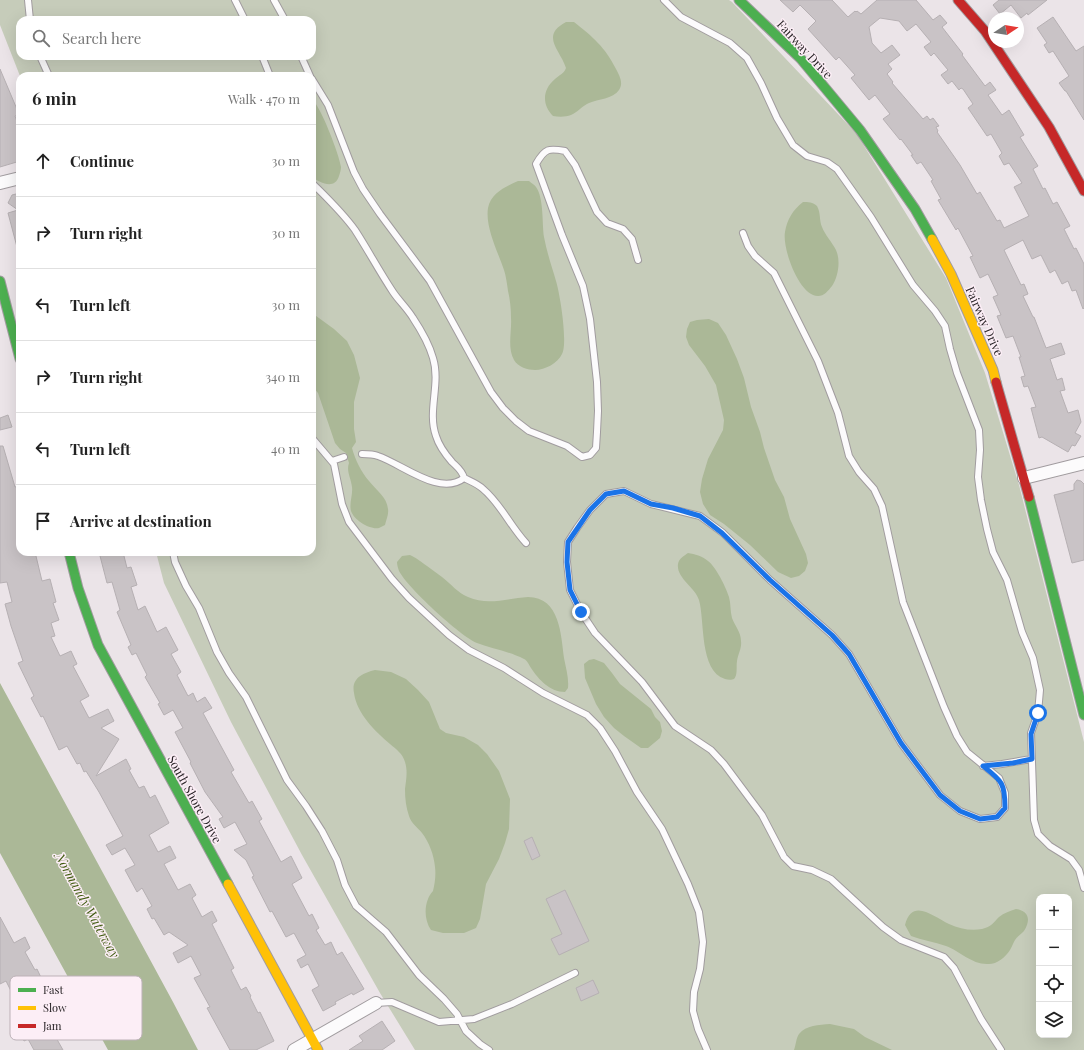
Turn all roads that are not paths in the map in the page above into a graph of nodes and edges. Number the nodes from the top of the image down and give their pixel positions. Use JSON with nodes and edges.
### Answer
{"nodes":[{"id":1,"x":28,"y":0,"type":"edge"},
{"id":2,"x":235,"y":0,"type":"edge"},
{"id":3,"x":274,"y":0,"type":"edge"},
{"id":4,"x":664,"y":0,"type":"edge"},
{"id":5,"x":739,"y":0,"type":"edge"},
{"id":6,"x":958,"y":0,"type":"edge"},
{"id":7,"x":30,"y":16,"type":"edge"},
{"id":8,"x":243,"y":16,"type":"edge"},
{"id":9,"x":283,"y":16,"type":"edge"},
{"id":10,"x":42,"y":60,"type":"edge"},
{"id":11,"x":264,"y":60,"type":"edge"},
{"id":12,"x":303,"y":60,"type":"edge"},
{"id":13,"x":47,"y":72,"type":"edge"},
{"id":14,"x":268,"y":72,"type":"edge"},
{"id":15,"x":308,"y":72,"type":"edge"},
{"id":16,"x":316,"y":86,"type":"edge"},
{"id":17,"x":16,"y":179,"type":"edge"},
{"id":18,"x":0,"y":183,"type":"edge"},
{"id":19,"x":316,"y":186,"type":"edge"},
{"id":20,"x":1084,"y":191,"type":"edge"},
{"id":21,"x":743,"y":233,"type":"dead end"},
{"id":22,"x":638,"y":260,"type":"dead end"},
{"id":23,"x":0,"y":281,"type":"edge"},
{"id":24,"x":16,"y":343,"type":"edge"},
{"id":25,"x":316,"y":443,"type":"edge"},
{"id":26,"x":362,"y":454,"type":"dead end"},
{"id":27,"x":344,"y":457,"type":"dead end"},
{"id":28,"x":332,"y":461,"type":"junction"},
{"id":29,"x":1084,"y":463,"type":"edge"},
{"id":30,"x":464,"y":478,"type":"junction"},
{"id":31,"x":1024,"y":478,"type":"junction"},
{"id":32,"x":526,"y":543,"type":"dead end"},
{"id":33,"x":70,"y":556,"type":"edge"},
{"id":34,"x":174,"y":556,"type":"edge"},
{"id":35,"x":1084,"y":715,"type":"edge"},
{"id":36,"x":1032,"y":759,"type":"junction"},
{"id":37,"x":983,"y":766,"type":"junction"},
{"id":38,"x":1084,"y":888,"type":"edge"},
{"id":39,"x":575,"y":973,"type":"dead end"},
{"id":40,"x":376,"y":1003,"type":"joint"},
{"id":41,"x":460,"y":1021,"type":"junction"},
{"id":42,"x":315,"y":1045,"type":"edge"},
{"id":43,"x":294,"y":1050,"type":"edge"},
{"id":44,"x":489,"y":1050,"type":"edge"},
{"id":45,"x":707,"y":1050,"type":"edge"},
{"id":46,"x":1001,"y":1050,"type":"edge"}],
"edges":[{"from":1,"to":7,"type":"lane"},
{"from":2,"to":8,"type":"lane"},
{"from":3,"to":9,"type":"lane"},
{"from":4,"to":36,"type":"lane"},
{"from":5,"to":31,"type":"street","name":"Fairway Drive"},
{"from":6,"to":20,"type":"street"},
{"from":10,"to":13,"type":"lane"},
{"from":11,"to":14,"type":"lane"},
{"from":12,"to":15,"type":"lane"},
{"from":16,"to":22,"type":"lane"},
{"from":17,"to":18,"type":"street"},
{"from":19,"to":30,"type":"lane"},
{"from":21,"to":37,"type":"lane"},
{"from":23,"to":24,"type":"street"},
{"from":25,"to":28,"type":"lane"},
{"from":26,"to":30,"type":"lane"},
{"from":27,"to":28,"type":"lane"},
{"from":28,"to":45,"type":"lane"},
{"from":29,"to":31,"type":"street"},
{"from":30,"to":32,"type":"lane"},
{"from":31,"to":35,"type":"street","name":"Fairway Drive"},
{"from":33,"to":42,"type":"street","name":"South Shore Drive"},
{"from":34,"to":41,"type":"lane"},
{"from":36,"to":37,"type":"lane"},
{"from":36,"to":38,"type":"lane"},
{"from":37,"to":46,"type":"lane"},
{"from":39,"to":41,"type":"lane"},
{"from":40,"to":41,"type":"lane"},
{"from":40,"to":42,"type":"street"},
{"from":41,"to":44,"type":"lane"},
{"from":42,"to":43,"type":"street"}]}
